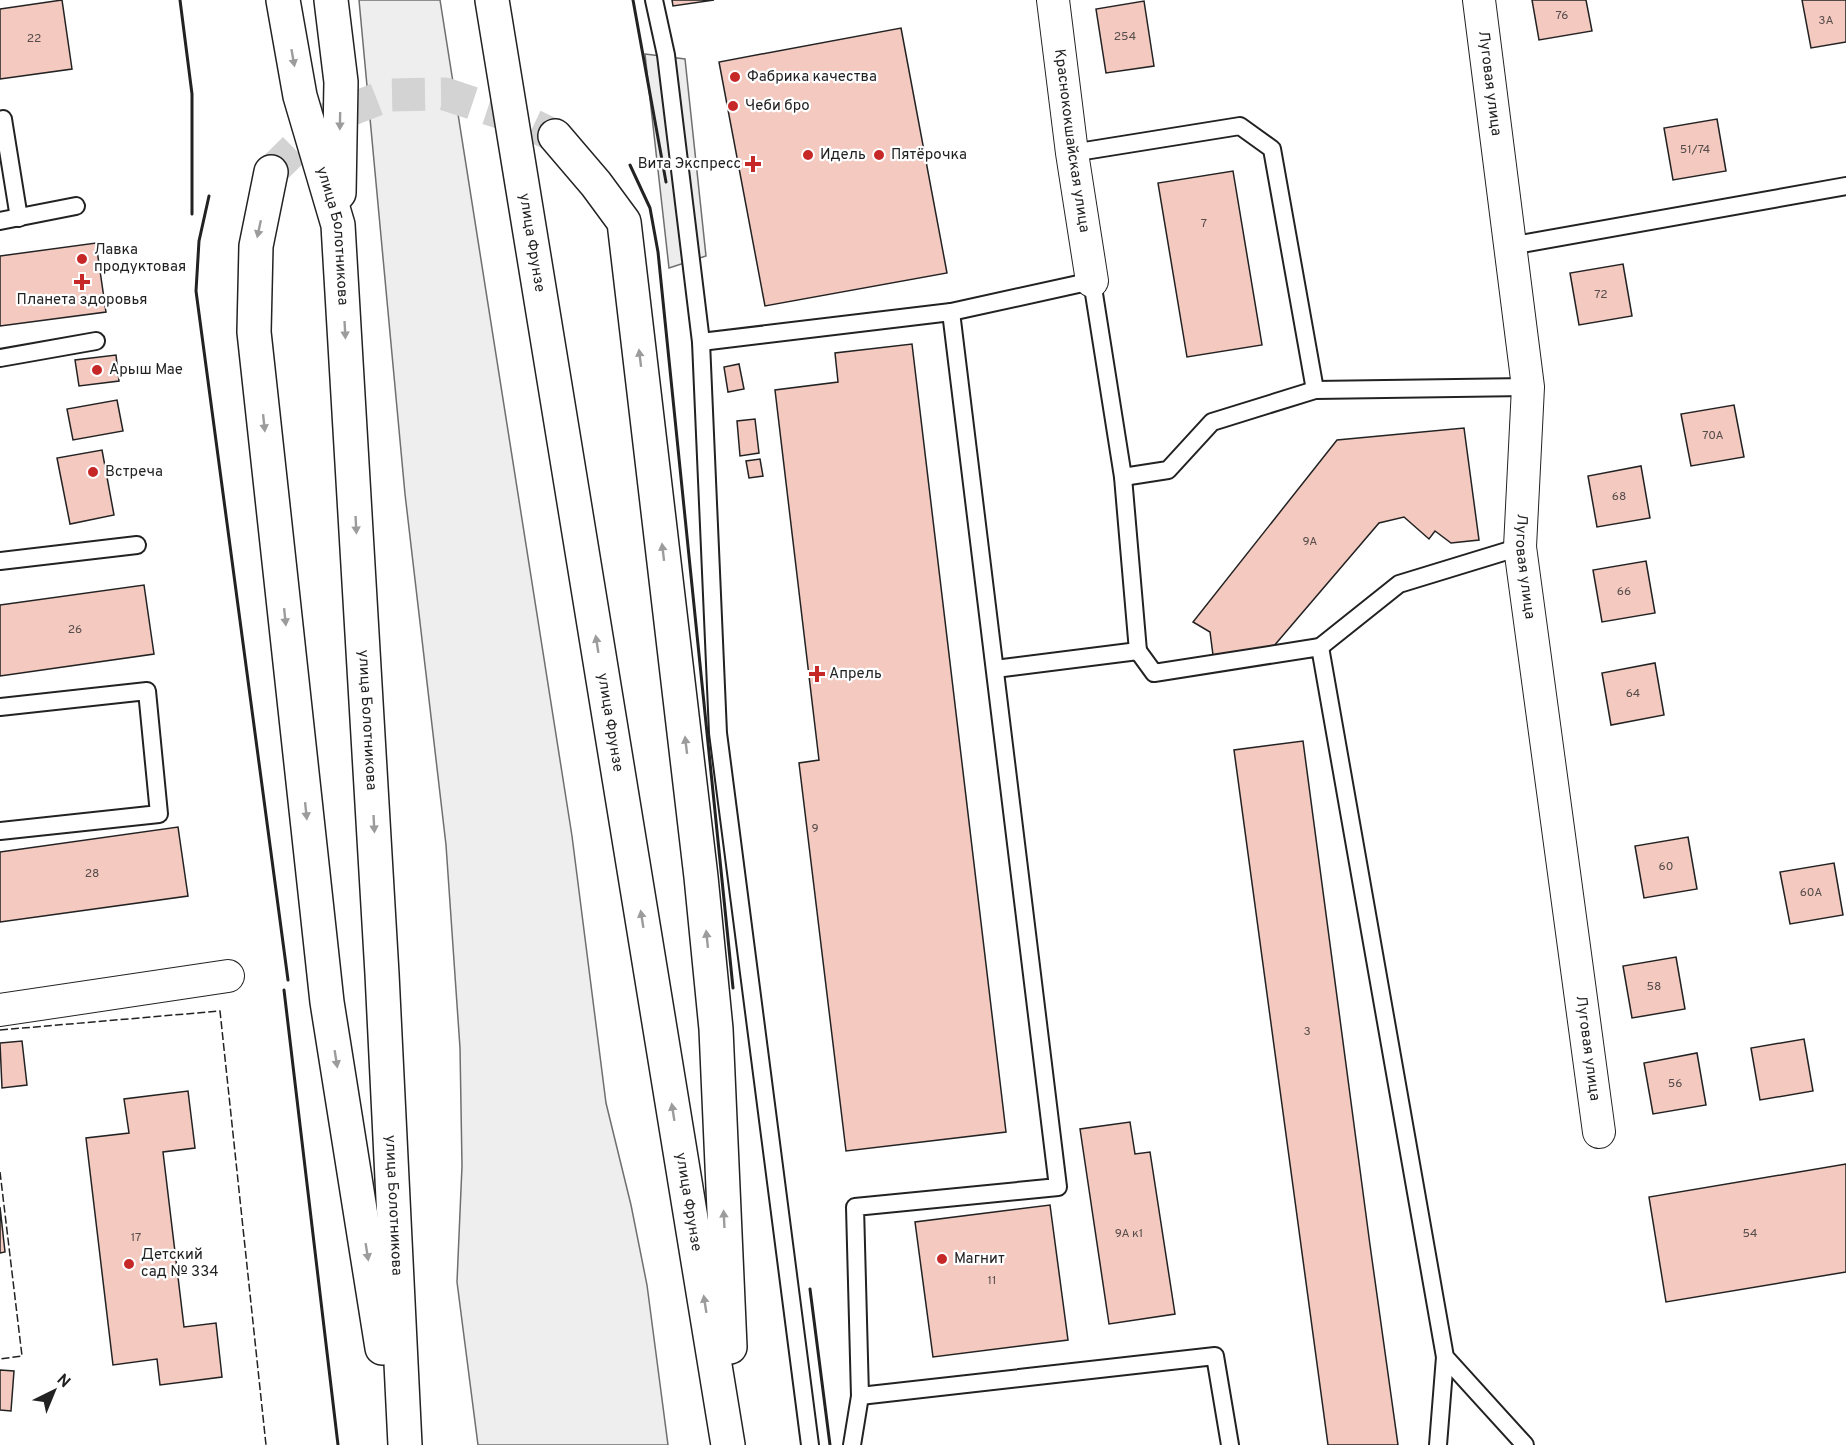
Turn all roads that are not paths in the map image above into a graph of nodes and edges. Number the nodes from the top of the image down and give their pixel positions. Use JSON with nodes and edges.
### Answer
{"nodes":[{"id":1,"x":284,"y":0,"type":"edge"},
{"id":2,"x":331,"y":0,"type":"edge"},
{"id":3,"x":492,"y":0,"type":"edge"},
{"id":4,"x":654,"y":0,"type":"edge"},
{"id":5,"x":1053,"y":0,"type":"edge"},
{"id":6,"x":1479,"y":0,"type":"edge"},
{"id":7,"x":0,"y":120,"type":"edge"},
{"id":8,"x":555,"y":136,"type":"tunnel mouth"},
{"id":9,"x":1072,"y":153,"type":"junction"},
{"id":10,"x":271,"y":172,"type":"tunnel mouth"},
{"id":11,"x":1846,"y":186,"type":"edge"},
{"id":12,"x":76,"y":206,"type":"dead end"},
{"id":13,"x":19,"y":218,"type":"junction"},
{"id":14,"x":0,"y":221,"type":"edge"},
{"id":15,"x":338,"y":225,"type":"junction"},
{"id":16,"x":1510,"y":246,"type":"junction"},
{"id":17,"x":1092,"y":281,"type":"junction"},
{"id":18,"x":951,"y":312,"type":"junction"},
{"id":19,"x":96,"y":341,"type":"dead end"},
{"id":20,"x":701,"y":342,"type":"junction"},
{"id":21,"x":0,"y":358,"type":"edge"},
{"id":22,"x":1528,"y":387,"type":"junction"},
{"id":23,"x":1315,"y":390,"type":"junction"},
{"id":24,"x":1123,"y":477,"type":"junction"},
{"id":25,"x":137,"y":545,"type":"dead end"},
{"id":26,"x":1521,"y":547,"type":"junction"},
{"id":27,"x":0,"y":561,"type":"edge"},
{"id":28,"x":1320,"y":647,"type":"junction"},
{"id":29,"x":1138,"y":651,"type":"junction"},
{"id":30,"x":995,"y":669,"type":"junction"},
{"id":31,"x":0,"y":707,"type":"edge"},
{"id":32,"x":0,"y":831,"type":"edge"},
{"id":33,"x":228,"y":976,"type":"dead end"},
{"id":34,"x":0,"y":1010,"type":"edge"},
{"id":35,"x":1599,"y":1132,"type":"dead end"},
{"id":36,"x":1444,"y":1357,"type":"junction"},
{"id":37,"x":860,"y":1396,"type":"junction"},
{"id":38,"x":397,"y":1445,"type":"edge"},
{"id":39,"x":405,"y":1445,"type":"edge"},
{"id":40,"x":728,"y":1445,"type":"edge"},
{"id":41,"x":734,"y":1445,"type":"edge"},
{"id":42,"x":810,"y":1445,"type":"edge"},
{"id":43,"x":852,"y":1445,"type":"edge"},
{"id":44,"x":1230,"y":1445,"type":"edge"},
{"id":45,"x":1438,"y":1445,"type":"edge"},
{"id":46,"x":1525,"y":1445,"type":"edge"}],
"edges":[{"from":1,"to":15,"type":"main road","name":"улица Болотникова","one_way":true},
{"from":2,"to":15,"type":"main road","one_way":true},
{"from":40,"to":3,"type":"main road","name":"улица Фрунзе","one_way":true},
{"from":4,"to":20,"type":"lane"},
{"from":5,"to":9,"type":"street","name":"Краснококшайская улица"},
{"from":6,"to":16,"type":"street","name":"Луговая улица"},
{"from":7,"to":13,"type":"lane"},
{"from":41,"to":8,"type":"main road","one_way":true},
{"from":9,"to":17,"type":"street","name":"Краснококшайская улица"},
{"from":9,"to":23,"type":"lane"},
{"from":10,"to":38,"type":"main road","one_way":true},
{"from":11,"to":16,"type":"lane"},
{"from":12,"to":13,"type":"lane"},
{"from":13,"to":14,"type":"lane"},
{"from":15,"to":39,"type":"main road","name":"улица Болотникова","one_way":true},
{"from":16,"to":22,"type":"street","name":"Луговая улица"},
{"from":17,"to":18,"type":"lane"},
{"from":17,"to":24,"type":"lane"},
{"from":18,"to":20,"type":"lane"},
{"from":18,"to":30,"type":"lane"},
{"from":19,"to":21,"type":"lane"},
{"from":20,"to":42,"type":"lane"},
{"from":22,"to":23,"type":"lane"},
{"from":22,"to":26,"type":"street","name":"Луговая улица"},
{"from":23,"to":24,"type":"lane"},
{"from":24,"to":29,"type":"lane"},
{"from":25,"to":27,"type":"lane"},
{"from":26,"to":28,"type":"lane"},
{"from":26,"to":35,"type":"street","name":"Луговая улица"},
{"from":28,"to":29,"type":"lane"},
{"from":28,"to":36,"type":"lane"},
{"from":29,"to":30,"type":"lane"},
{"from":30,"to":37,"type":"lane"},
{"from":31,"to":32,"type":"lane"},
{"from":33,"to":34,"type":"street"},
{"from":36,"to":45,"type":"lane"},
{"from":36,"to":46,"type":"lane"},
{"from":37,"to":43,"type":"lane"},
{"from":37,"to":44,"type":"lane"}]}
